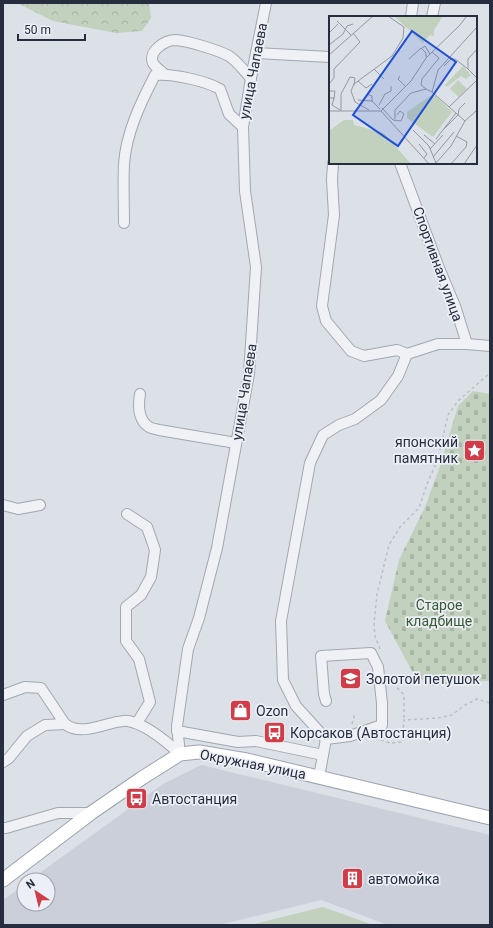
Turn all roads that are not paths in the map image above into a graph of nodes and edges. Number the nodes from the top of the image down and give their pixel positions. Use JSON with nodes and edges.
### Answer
{"nodes":[{"id":1,"x":266,"y":3,"type":"edge"},
{"id":2,"x":413,"y":3,"type":"edge"},
{"id":3,"x":434,"y":3,"type":"edge"},
{"id":4,"x":411,"y":16,"type":"edge"},
{"id":5,"x":432,"y":16,"type":"edge"},
{"id":6,"x":256,"y":53,"type":"junction"},
{"id":7,"x":329,"y":57,"type":"edge"},
{"id":8,"x":164,"y":74,"type":"junction"},
{"id":9,"x":251,"y":78,"type":"junction"},
{"id":10,"x":243,"y":127,"type":"junction"},
{"id":11,"x":333,"y":164,"type":"edge"},
{"id":12,"x":400,"y":164,"type":"edge"},
{"id":13,"x":124,"y":223,"type":"dead end"},
{"id":14,"x":467,"y":344,"type":"junction"},
{"id":15,"x":490,"y":346,"type":"edge"},
{"id":16,"x":407,"y":354,"type":"junction"},
{"id":17,"x":140,"y":394,"type":"dead end"},
{"id":18,"x":236,"y":443,"type":"junction"},
{"id":19,"x":3,"y":505,"type":"edge"},
{"id":20,"x":40,"y":505,"type":"dead end"},
{"id":21,"x":127,"y":514,"type":"dead end"},
{"id":22,"x":3,"y":695,"type":"edge"},
{"id":23,"x":326,"y":701,"type":"dead end"},
{"id":24,"x":137,"y":723,"type":"junction"},
{"id":25,"x":65,"y":724,"type":"junction"},
{"id":26,"x":177,"y":731,"type":"junction"},
{"id":27,"x":326,"y":739,"type":"junction"},
{"id":28,"x":180,"y":754,"type":"junction"},
{"id":29,"x":323,"y":755,"type":"junction"},
{"id":30,"x":3,"y":762,"type":"edge"},
{"id":31,"x":319,"y":777,"type":"junction"},
{"id":32,"x":91,"y":813,"type":"junction"},
{"id":33,"x":490,"y":818,"type":"edge"},
{"id":34,"x":3,"y":828,"type":"edge"},
{"id":35,"x":3,"y":880,"type":"edge"}],
"edges":[{"from":1,"to":6,"type":"street","name":"улица Чапаева"},
{"from":2,"to":4,"type":"street"},
{"from":3,"to":5,"type":"street"},
{"from":6,"to":7,"type":"street"},
{"from":6,"to":9,"type":"street","name":"улица Чапаева"},
{"from":8,"to":9,"type":"street"},
{"from":8,"to":10,"type":"street"},
{"from":8,"to":13,"type":"street"},
{"from":9,"to":10,"type":"street","name":"улица Чапаева"},
{"from":10,"to":18,"type":"street","name":"улица Чапаева"},
{"from":11,"to":16,"type":"street"},
{"from":12,"to":14,"type":"street","name":"Спортивная улица"},
{"from":14,"to":15,"type":"street"},
{"from":14,"to":16,"type":"street"},
{"from":16,"to":27,"type":"street"},
{"from":17,"to":18,"type":"street"},
{"from":18,"to":26,"type":"street","name":"улица Чапаева"},
{"from":19,"to":20,"type":"street"},
{"from":21,"to":24,"type":"street"},
{"from":22,"to":25,"type":"street"},
{"from":23,"to":27,"type":"street"},
{"from":24,"to":25,"type":"street"},
{"from":24,"to":28,"type":"street"},
{"from":25,"to":30,"type":"street"},
{"from":26,"to":28,"type":"street","name":"улица Чапаева"},
{"from":26,"to":29,"type":"street"},
{"from":27,"to":29,"type":"street"},
{"from":28,"to":31,"type":"main road","name":"Окружная улица"},
{"from":28,"to":32,"type":"main road","name":"Окружная улица"},
{"from":29,"to":31,"type":"street"},
{"from":31,"to":33,"type":"main road","name":"Окружная улица"},
{"from":32,"to":34,"type":"street"},
{"from":32,"to":35,"type":"main road","name":"Окружная улица"}]}
